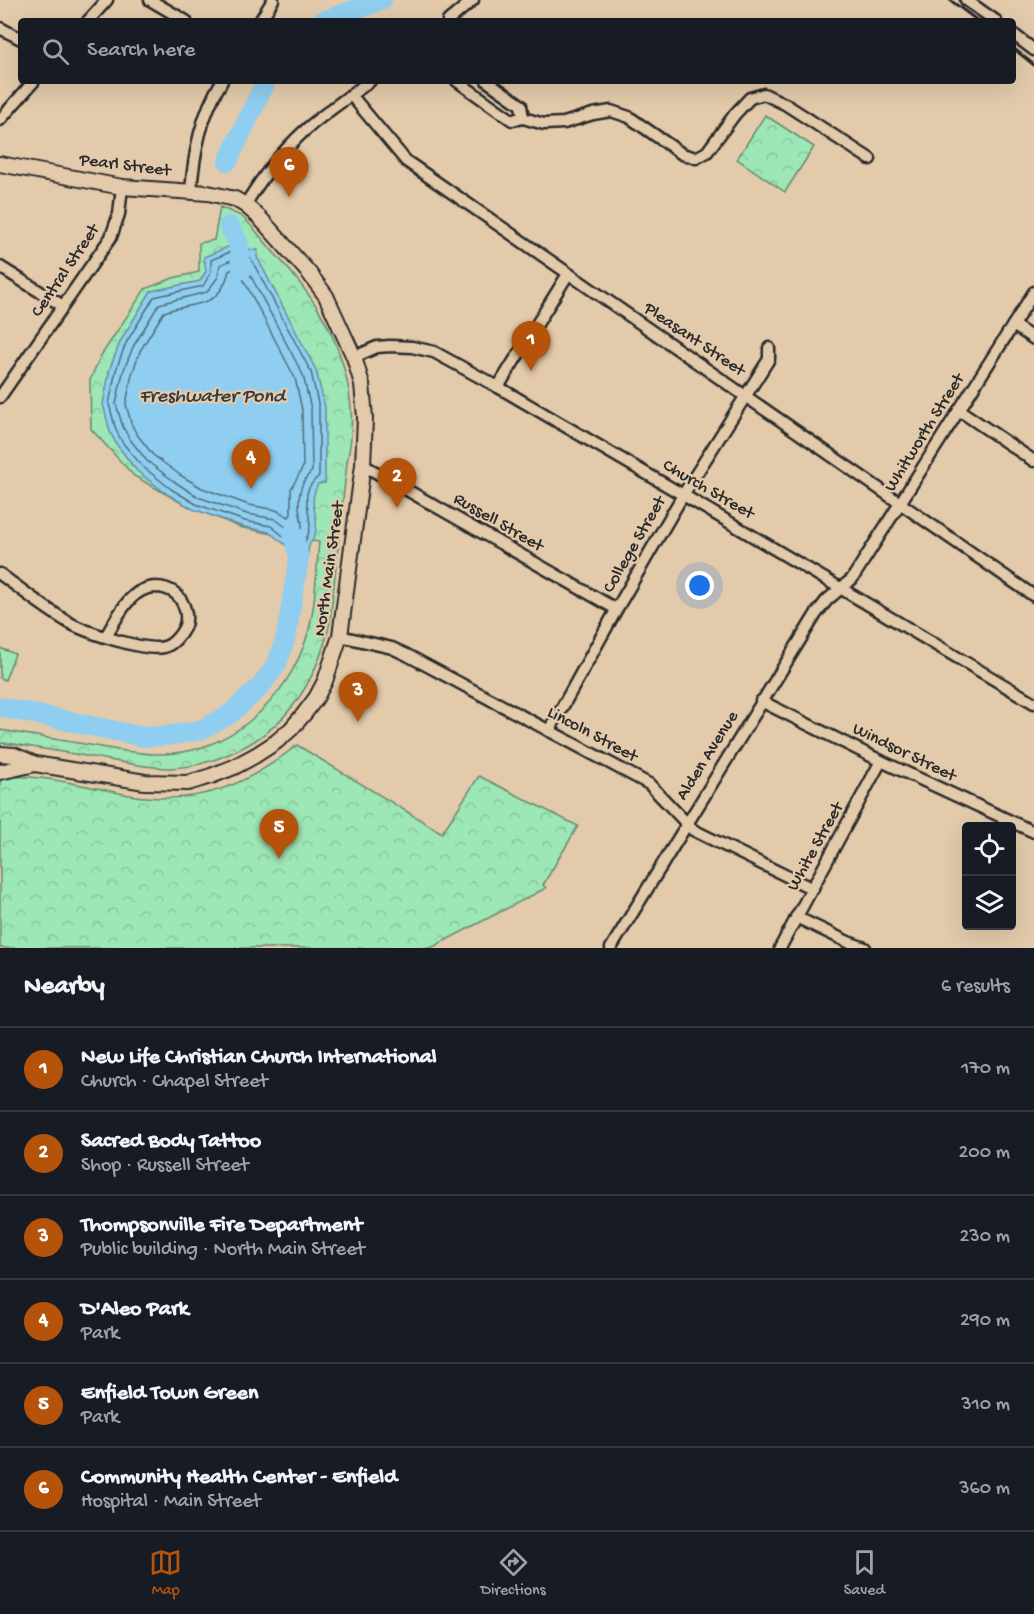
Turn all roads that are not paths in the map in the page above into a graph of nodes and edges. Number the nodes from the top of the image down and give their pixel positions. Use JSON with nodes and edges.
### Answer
{"nodes":[{"id":1,"x":107,"y":0,"type":"edge"},
{"id":2,"x":150,"y":0,"type":"edge"},
{"id":3,"x":273,"y":0,"type":"edge"},
{"id":4,"x":473,"y":0,"type":"edge"},
{"id":5,"x":966,"y":0,"type":"edge"},
{"id":6,"x":91,"y":18,"type":"edge"},
{"id":7,"x":181,"y":18,"type":"edge"},
{"id":8,"x":262,"y":18,"type":"edge"},
{"id":9,"x":452,"y":18,"type":"edge"},
{"id":10,"x":992,"y":18,"type":"edge"},
{"id":11,"x":0,"y":28,"type":"edge"},
{"id":12,"x":1016,"y":36,"type":"edge"},
{"id":13,"x":18,"y":37,"type":"edge"},
{"id":14,"x":1034,"y":50,"type":"edge"},
{"id":15,"x":31,"y":84,"type":"edge"},
{"id":16,"x":220,"y":84,"type":"edge"},
{"id":17,"x":366,"y":84,"type":"edge"},
{"id":18,"x":461,"y":84,"type":"edge"},
{"id":19,"x":491,"y":84,"type":"edge"},
{"id":20,"x":351,"y":95,"type":"junction"},
{"id":21,"x":523,"y":118,"type":"junction"},
{"id":22,"x":0,"y":120,"type":"edge"},
{"id":23,"x":870,"y":159,"type":"dead end"},
{"id":24,"x":0,"y":164,"type":"edge"},
{"id":25,"x":122,"y":187,"type":"junction"},
{"id":26,"x":191,"y":191,"type":"junction"},
{"id":27,"x":245,"y":205,"type":"junction"},
{"id":28,"x":0,"y":267,"type":"edge"},
{"id":29,"x":568,"y":274,"type":"junction"},
{"id":30,"x":1034,"y":292,"type":"edge"},
{"id":31,"x":63,"y":306,"type":"junction"},
{"id":32,"x":1013,"y":325,"type":"junction"},
{"id":33,"x":1034,"y":339,"type":"edge"},
{"id":34,"x":769,"y":348,"type":"dead end"},
{"id":35,"x":354,"y":357,"type":"junction"},
{"id":36,"x":498,"y":387,"type":"junction"},
{"id":37,"x":745,"y":395,"type":"junction"},
{"id":38,"x":0,"y":397,"type":"edge"},
{"id":39,"x":959,"y":410,"type":"junction"},
{"id":40,"x":1034,"y":461,"type":"edge"},
{"id":41,"x":363,"y":465,"type":"junction"},
{"id":42,"x":683,"y":495,"type":"junction"},
{"id":43,"x":901,"y":503,"type":"junction"},
{"id":44,"x":0,"y":574,"type":"edge"},
{"id":45,"x":841,"y":588,"type":"junction"},
{"id":46,"x":1034,"y":596,"type":"edge"},
{"id":47,"x":616,"y":609,"type":"junction"},
{"id":48,"x":106,"y":636,"type":"junction"},
{"id":49,"x":340,"y":636,"type":"junction"},
{"id":50,"x":761,"y":701,"type":"junction"},
{"id":51,"x":1034,"y":703,"type":"edge"},
{"id":52,"x":549,"y":730,"type":"junction"},
{"id":53,"x":0,"y":754,"type":"edge"},
{"id":54,"x":881,"y":761,"type":"junction"},
{"id":55,"x":35,"y":764,"type":"junction"},
{"id":56,"x":0,"y":772,"type":"edge"},
{"id":57,"x":687,"y":823,"type":"junction"},
{"id":58,"x":1034,"y":832,"type":"edge"},
{"id":59,"x":813,"y":889,"type":"junction"},
{"id":60,"x":796,"y":917,"type":"junction"},
{"id":61,"x":611,"y":948,"type":"edge"},
{"id":62,"x":780,"y":948,"type":"edge"},
{"id":63,"x":866,"y":948,"type":"edge"}],
"edges":[{"from":1,"to":6,"type":"street"},
{"from":2,"to":7,"type":"street"},
{"from":3,"to":8,"type":"street"},
{"from":4,"to":9,"type":"street"},
{"from":5,"to":10,"type":"street"},
{"from":11,"to":13,"type":"street"},
{"from":12,"to":14,"type":"street"},
{"from":15,"to":22,"type":"street"},
{"from":16,"to":26,"type":"street"},
{"from":17,"to":20,"type":"street"},
{"from":18,"to":21,"type":"street"},
{"from":19,"to":21,"type":"street"},
{"from":20,"to":27,"type":"street"},
{"from":20,"to":29,"type":"street","name":"Pleasant Street"},
{"from":21,"to":23,"type":"street"},
{"from":24,"to":25,"type":"street","name":"Pearl Street"},
{"from":25,"to":26,"type":"street","name":"Pearl Street"},
{"from":25,"to":31,"type":"street","name":"Central Street"},
{"from":26,"to":27,"type":"street","name":"Pearl Street"},
{"from":27,"to":35,"type":"street","name":"North Main Street"},
{"from":28,"to":31,"type":"street"},
{"from":29,"to":36,"type":"street"},
{"from":29,"to":37,"type":"street","name":"Pleasant Street"},
{"from":30,"to":32,"type":"street","name":"Whitworth Street"},
{"from":31,"to":38,"type":"street","name":"Central Street"},
{"from":32,"to":33,"type":"street"},
{"from":32,"to":39,"type":"street","name":"Whitworth Street"},
{"from":34,"to":37,"type":"street","name":"College Street"},
{"from":35,"to":36,"type":"street","name":"Church Street"},
{"from":35,"to":41,"type":"street","name":"North Main Street"},
{"from":36,"to":42,"type":"street","name":"Church Street"},
{"from":37,"to":42,"type":"street","name":"College Street"},
{"from":37,"to":43,"type":"street","name":"Pleasant Street"},
{"from":39,"to":40,"type":"street"},
{"from":39,"to":43,"type":"street","name":"Whitworth Street"},
{"from":41,"to":47,"type":"street","name":"Russell Street"},
{"from":41,"to":49,"type":"street","name":"North Main Street"},
{"from":42,"to":45,"type":"street","name":"Church Street"},
{"from":42,"to":47,"type":"street","name":"College Street"},
{"from":43,"to":45,"type":"street","name":"Whitworth Street"},
{"from":43,"to":46,"type":"street","name":"Pleasant Street"},
{"from":44,"to":48,"type":"street"},
{"from":45,"to":50,"type":"street","name":"Alden Avenue"},
{"from":45,"to":51,"type":"street","name":"Church Street"},
{"from":47,"to":52,"type":"street","name":"College Street"},
{"from":48,"to":48,"type":"street"},
{"from":49,"to":52,"type":"street","name":"Lincoln Street"},
{"from":49,"to":55,"type":"street","name":"North Main Street"},
{"from":50,"to":54,"type":"street","name":"Windsor Street"},
{"from":50,"to":57,"type":"street","name":"Alden Avenue"},
{"from":52,"to":57,"type":"street","name":"Lincoln Street"},
{"from":53,"to":55,"type":"street","name":"North Main Street"},
{"from":54,"to":58,"type":"street","name":"Windsor Street"},
{"from":54,"to":59,"type":"street","name":"White Street"},
{"from":55,"to":56,"type":"street","name":"North Main Street"},
{"from":57,"to":59,"type":"street","name":"Lincoln Street"},
{"from":57,"to":61,"type":"street","name":"Alden Avenue"},
{"from":59,"to":60,"type":"street","name":"White Street"},
{"from":60,"to":62,"type":"street","name":"White Street"},
{"from":60,"to":63,"type":"street"}]}
